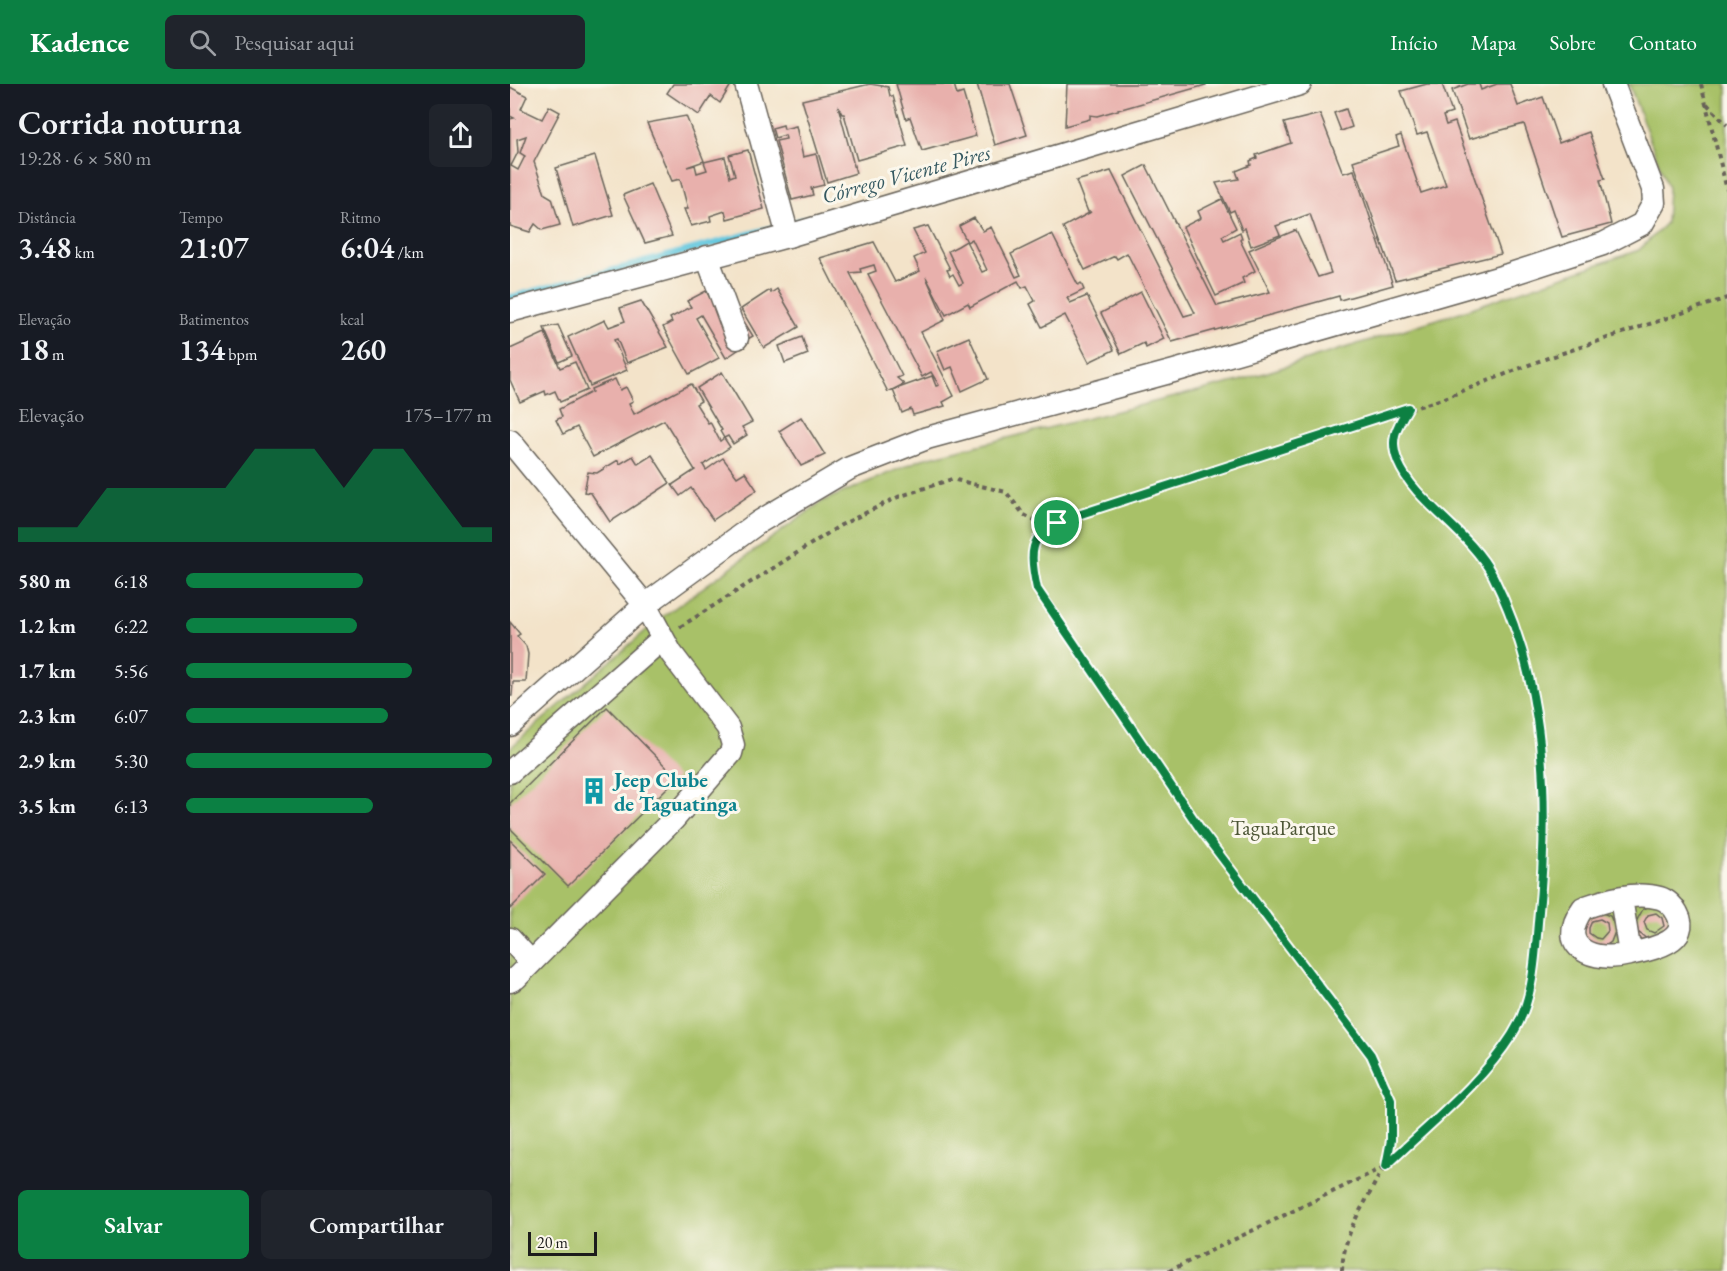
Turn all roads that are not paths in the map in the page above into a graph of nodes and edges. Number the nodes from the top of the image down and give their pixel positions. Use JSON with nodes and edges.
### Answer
{"nodes":[{"id":1,"x":746,"y":84,"type":"edge"},
{"id":2,"x":1300,"y":84,"type":"edge"},
{"id":3,"x":1613,"y":84,"type":"edge"},
{"id":4,"x":788,"y":236,"type":"junction"},
{"id":5,"x":706,"y":257,"type":"junction"},
{"id":6,"x":510,"y":310,"type":"edge"},
{"id":7,"x":736,"y":338,"type":"dead end"},
{"id":8,"x":510,"y":441,"type":"edge"},
{"id":9,"x":645,"y":604,"type":"junction"},
{"id":10,"x":662,"y":639,"type":"junction"},
{"id":11,"x":510,"y":725,"type":"edge"},
{"id":12,"x":510,"y":772,"type":"edge"},
{"id":13,"x":1621,"y":898,"type":"junction"},
{"id":14,"x":510,"y":939,"type":"edge"},
{"id":15,"x":1630,"y":954,"type":"junction"},
{"id":16,"x":531,"y":962,"type":"junction"},
{"id":17,"x":510,"y":981,"type":"edge"}],
"edges":[{"from":1,"to":4,"type":"street"},
{"from":2,"to":4,"type":"street"},
{"from":3,"to":9,"type":"street"},
{"from":4,"to":5,"type":"street"},
{"from":5,"to":6,"type":"street"},
{"from":5,"to":7,"type":"street"},
{"from":8,"to":9,"type":"street"},
{"from":9,"to":10,"type":"street"},
{"from":9,"to":11,"type":"street"},
{"from":10,"to":12,"type":"street"},
{"from":10,"to":16,"type":"street"},
{"from":13,"to":15,"type":"street"},
{"from":13,"to":15,"type":"street"},
{"from":13,"to":15,"type":"street"},
{"from":14,"to":16,"type":"street"},
{"from":16,"to":17,"type":"street"}]}
